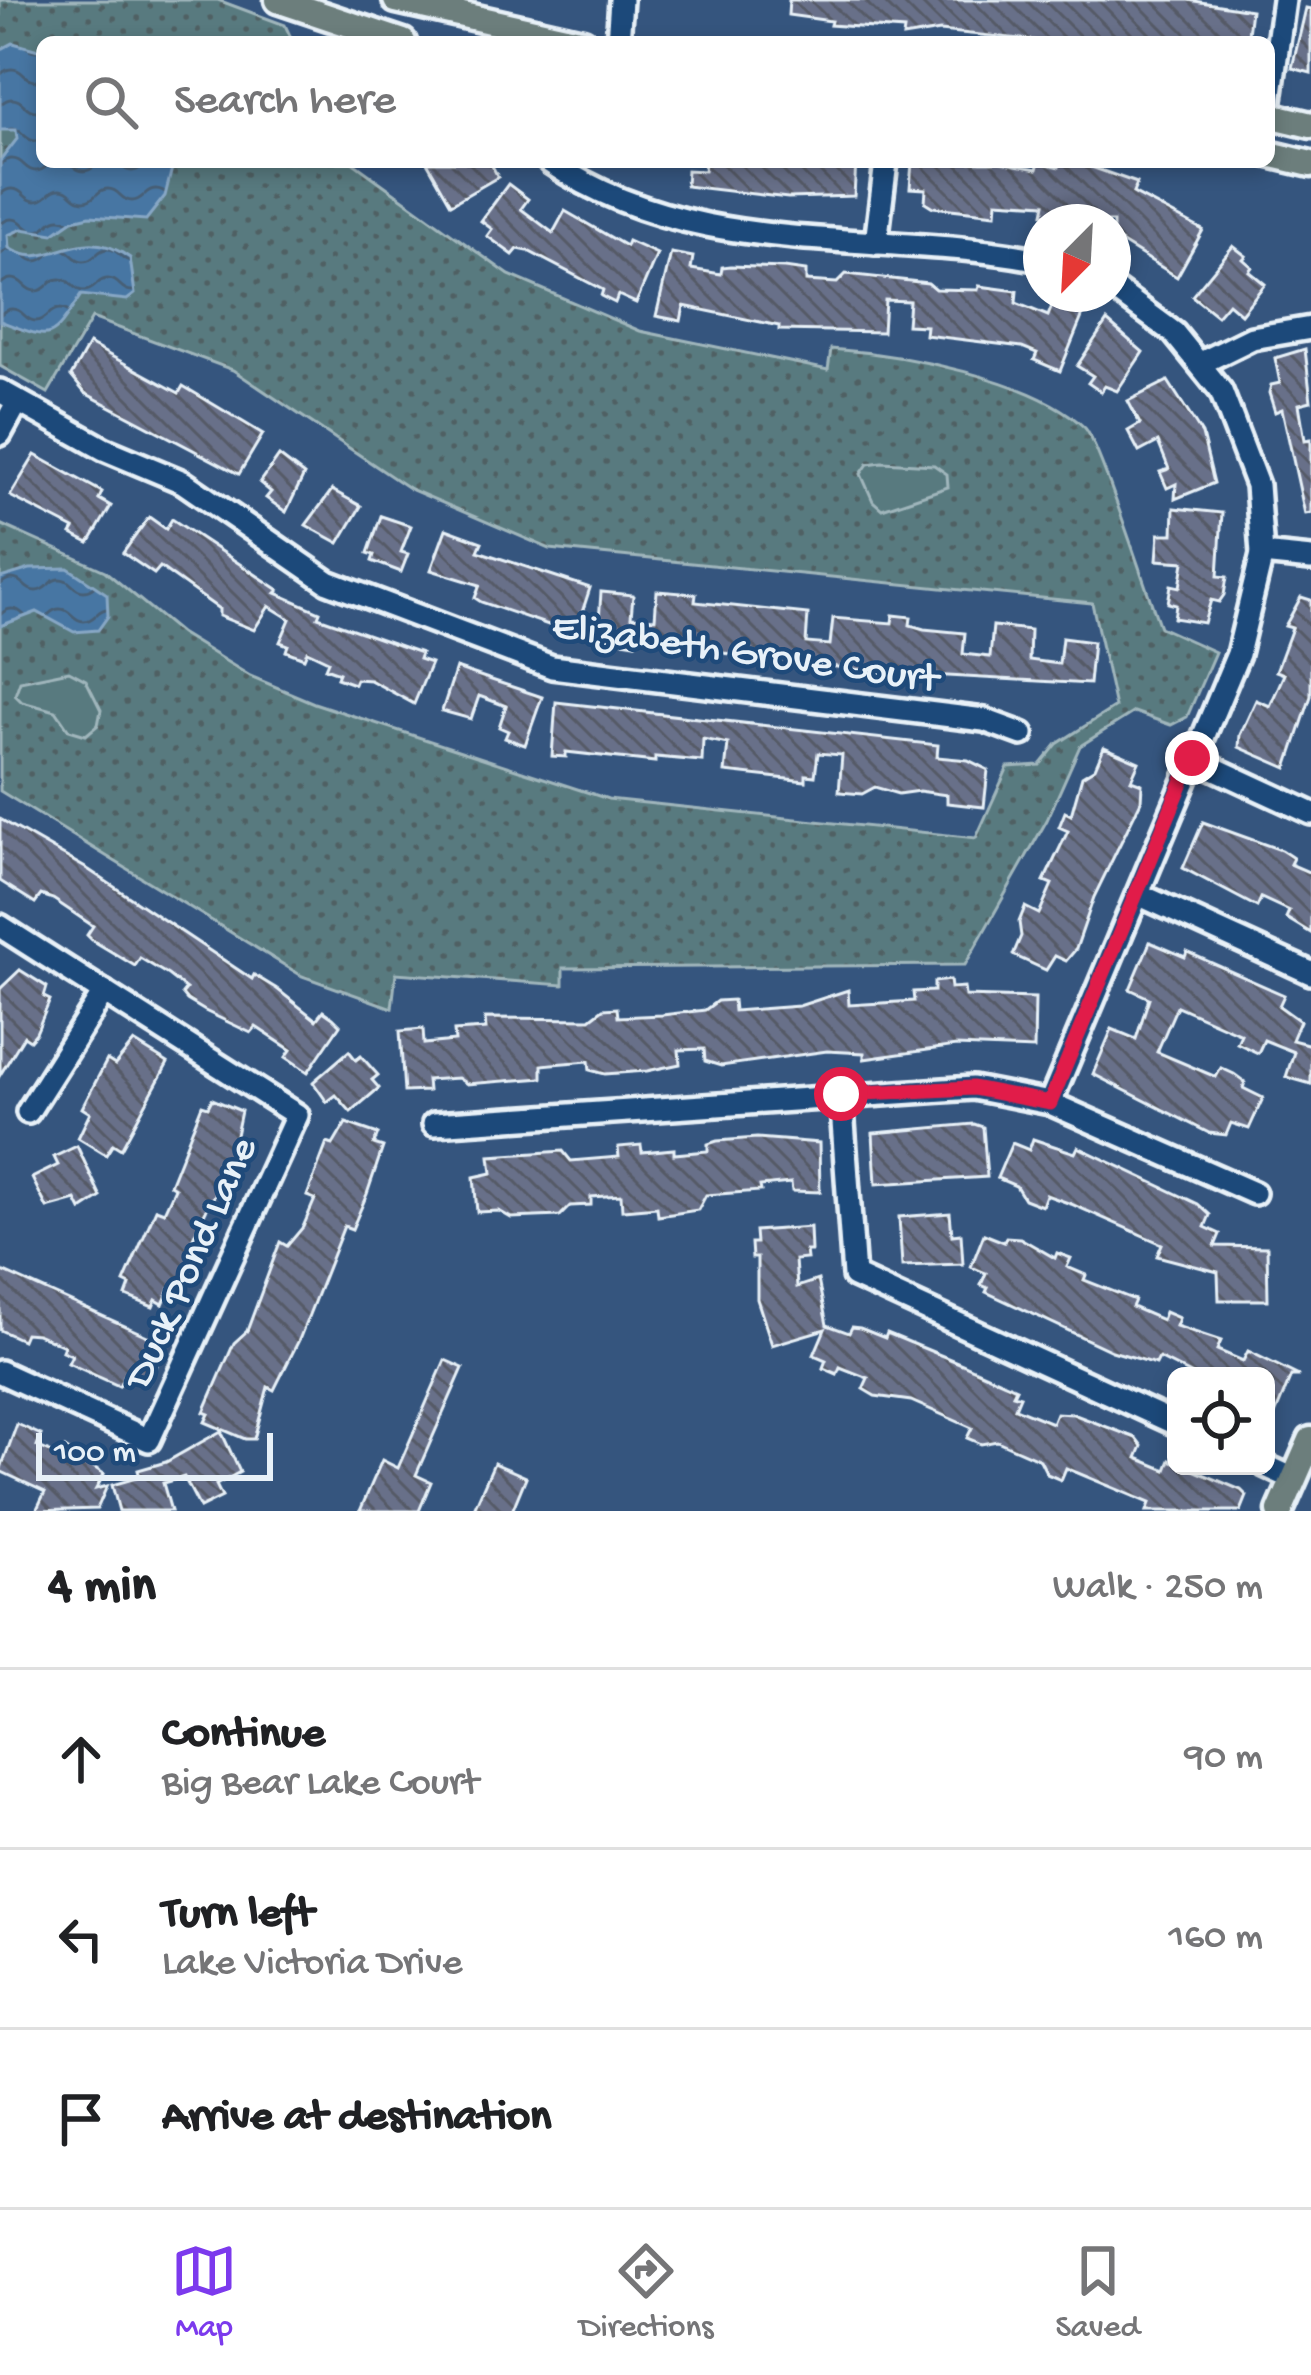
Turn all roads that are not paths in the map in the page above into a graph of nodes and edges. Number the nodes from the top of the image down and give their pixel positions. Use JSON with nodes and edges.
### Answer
{"nodes":[{"id":1,"x":278,"y":0,"type":"edge"},
{"id":2,"x":397,"y":0,"type":"edge"},
{"id":3,"x":621,"y":0,"type":"edge"},
{"id":4,"x":1284,"y":0,"type":"edge"},
{"id":5,"x":385,"y":36,"type":"edge"},
{"id":6,"x":556,"y":36,"type":"edge"},
{"id":7,"x":618,"y":36,"type":"edge"},
{"id":8,"x":1275,"y":67,"type":"edge"},
{"id":9,"x":1275,"y":113,"type":"edge"},
{"id":10,"x":1311,"y":125,"type":"edge"},
{"id":11,"x":1275,"y":155,"type":"edge"},
{"id":12,"x":1311,"y":164,"type":"edge"},
{"id":13,"x":560,"y":168,"type":"edge"},
{"id":14,"x":885,"y":168,"type":"edge"},
{"id":15,"x":876,"y":243,"type":"junction"},
{"id":16,"x":1023,"y":258,"type":"edge"},
{"id":17,"x":1131,"y":300,"type":"edge"},
{"id":18,"x":1311,"y":328,"type":"edge"},
{"id":19,"x":1201,"y":363,"type":"junction"},
{"id":20,"x":9,"y":396,"type":"edge"},
{"id":21,"x":0,"y":434,"type":"edge"},
{"id":22,"x":1262,"y":554,"type":"junction"},
{"id":23,"x":1311,"y":559,"type":"edge"},
{"id":24,"x":1022,"y":734,"type":"dead end"},
{"id":25,"x":1192,"y":758,"type":"junction"},
{"id":26,"x":1311,"y":813,"type":"edge"},
{"id":27,"x":1140,"y":895,"type":"junction"},
{"id":28,"x":0,"y":926,"type":"edge"},
{"id":29,"x":1311,"y":973,"type":"edge"},
{"id":30,"x":104,"y":992,"type":"junction"},
{"id":31,"x":841,"y":1094,"type":"junction"},
{"id":32,"x":1050,"y":1103,"type":"junction"},
{"id":33,"x":28,"y":1112,"type":"dead end"},
{"id":34,"x":434,"y":1124,"type":"dead end"},
{"id":35,"x":1254,"y":1193,"type":"dead end"},
{"id":36,"x":0,"y":1372,"type":"edge"},
{"id":37,"x":1167,"y":1420,"type":"edge"},
{"id":38,"x":1311,"y":1440,"type":"edge"},
{"id":39,"x":1275,"y":1470,"type":"edge"},
{"id":40,"x":1294,"y":1479,"type":"junction"},
{"id":41,"x":1280,"y":1511,"type":"edge"},
{"id":42,"x":1298,"y":1511,"type":"edge"}],
"edges":[{"from":1,"to":5,"type":"main road"},
{"from":2,"to":6,"type":"main road"},
{"from":3,"to":7,"type":"street"},
{"from":4,"to":8,"type":"street"},
{"from":9,"to":10,"type":"main road"},
{"from":11,"to":12,"type":"main road"},
{"from":13,"to":15,"type":"street"},
{"from":14,"to":15,"type":"street"},
{"from":15,"to":16,"type":"street"},
{"from":17,"to":19,"type":"street"},
{"from":18,"to":19,"type":"street"},
{"from":19,"to":22,"type":"street"},
{"from":20,"to":21,"type":"street"},
{"from":20,"to":24,"type":"street","name":"Elizabeth Grove Court"},
{"from":22,"to":23,"type":"street"},
{"from":22,"to":25,"type":"street"},
{"from":25,"to":26,"type":"street"},
{"from":25,"to":27,"type":"street"},
{"from":27,"to":29,"type":"street"},
{"from":27,"to":32,"type":"street"},
{"from":28,"to":30,"type":"street"},
{"from":30,"to":33,"type":"street"},
{"from":30,"to":36,"type":"street","name":"Duck Pond Lane"},
{"from":31,"to":32,"type":"street"},
{"from":31,"to":34,"type":"street"},
{"from":31,"to":37,"type":"street"},
{"from":32,"to":35,"type":"street"},
{"from":38,"to":40,"type":"main road"},
{"from":39,"to":40,"type":"street"},
{"from":40,"to":41,"type":"main road"},
{"from":40,"to":42,"type":"main road"}]}
